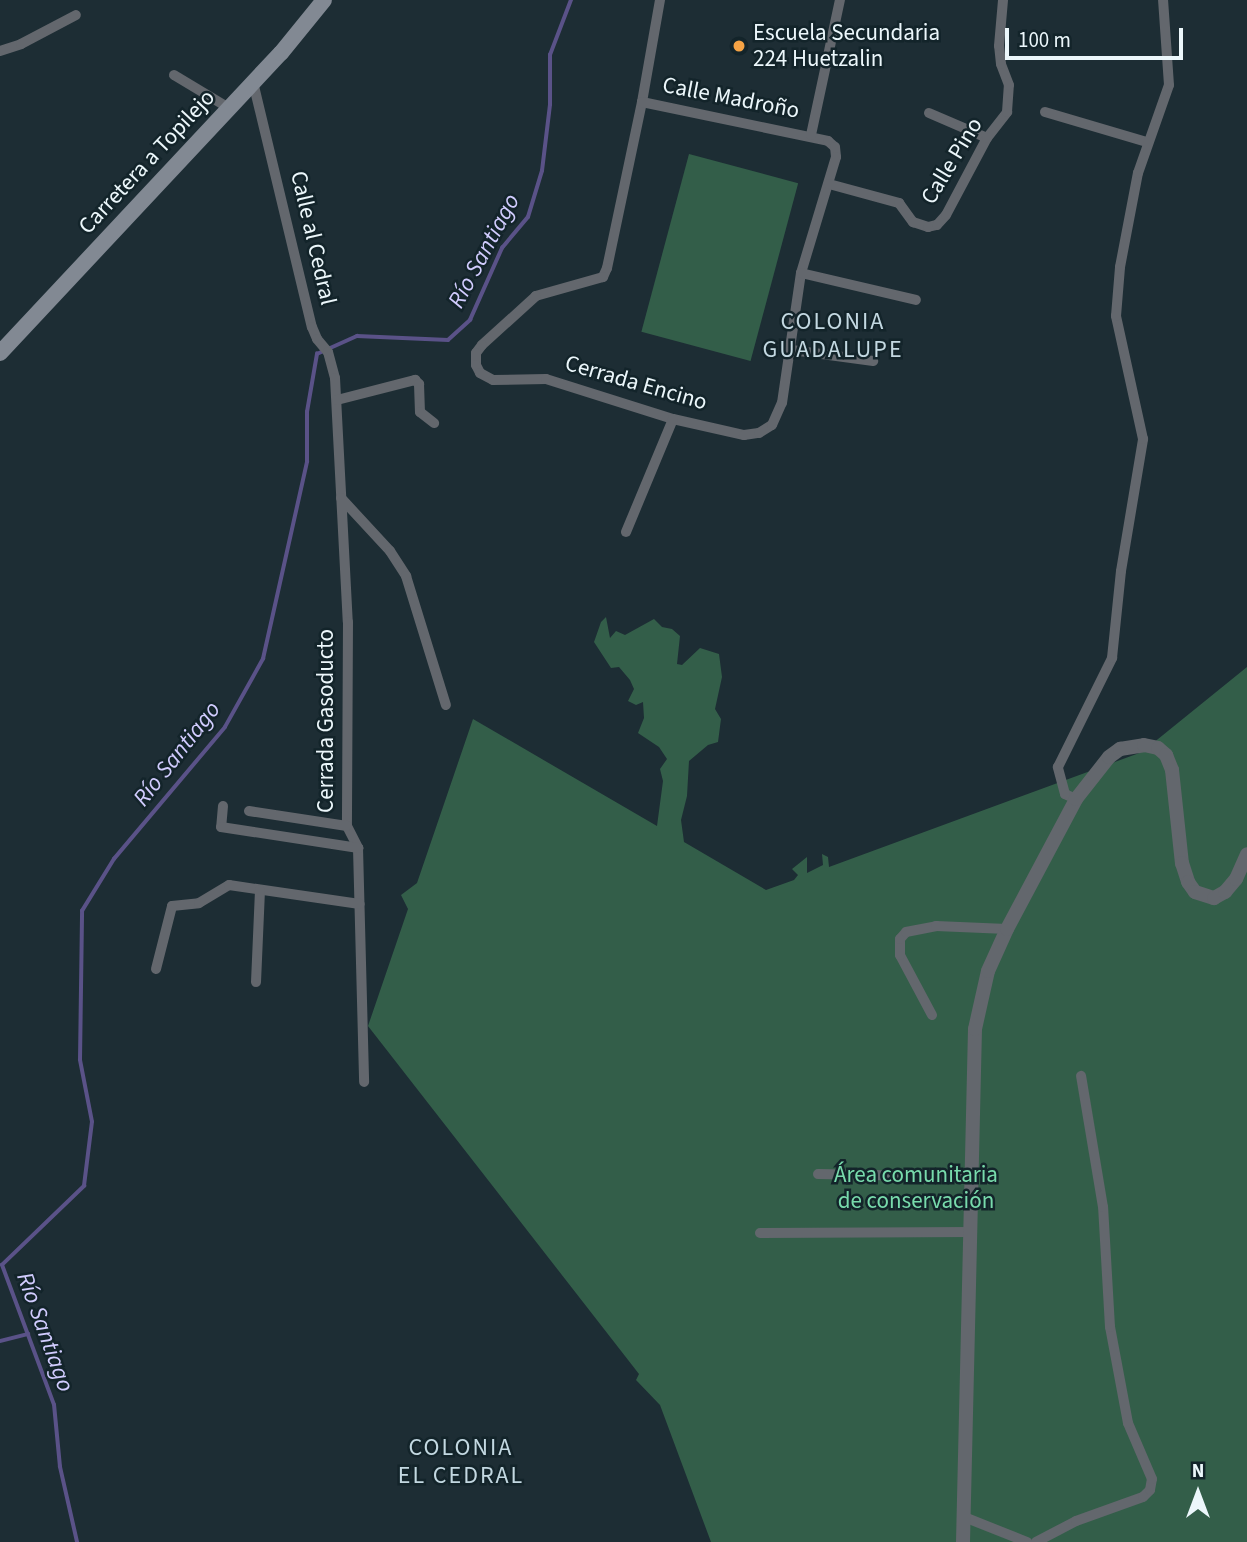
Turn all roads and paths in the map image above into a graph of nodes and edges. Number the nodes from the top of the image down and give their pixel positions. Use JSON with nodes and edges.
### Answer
{"nodes":[{"id":1,"x":324,"y":0,"type":"edge"},
{"id":2,"x":660,"y":0,"type":"edge"},
{"id":3,"x":840,"y":0,"type":"edge"},
{"id":4,"x":1003,"y":0,"type":"edge"},
{"id":5,"x":1163,"y":0,"type":"edge"},
{"id":6,"x":76,"y":15,"type":"dead end"},
{"id":7,"x":0,"y":51,"type":"edge"},
{"id":8,"x":174,"y":75,"type":"dead end"},
{"id":9,"x":253,"y":82,"type":"junction"},
{"id":10,"x":642,"y":102,"type":"junction"},
{"id":11,"x":229,"y":108,"type":"junction"},
{"id":12,"x":1045,"y":112,"type":"dead end"},
{"id":13,"x":929,"y":113,"type":"dead end"},
{"id":14,"x":811,"y":135,"type":"junction"},
{"id":15,"x":987,"y":138,"type":"junction"},
{"id":16,"x":1147,"y":142,"type":"junction"},
{"id":17,"x":829,"y":184,"type":"junction"},
{"id":18,"x":801,"y":273,"type":"junction"},
{"id":19,"x":916,"y":300,"type":"dead end"},
{"id":20,"x":792,"y":350,"type":"junction"},
{"id":21,"x":0,"y":353,"type":"edge"},
{"id":22,"x":873,"y":361,"type":"dead end"},
{"id":23,"x":337,"y":400,"type":"junction"},
{"id":24,"x":673,"y":419,"type":"junction"},
{"id":25,"x":434,"y":423,"type":"dead end"},
{"id":26,"x":341,"y":498,"type":"junction"},
{"id":27,"x":626,"y":532,"type":"dead end"},
{"id":28,"x":446,"y":705,"type":"dead end"},
{"id":29,"x":1076,"y":799,"type":"junction"},
{"id":30,"x":223,"y":806,"type":"dead end"},
{"id":31,"x":249,"y":811,"type":"dead end"},
{"id":32,"x":348,"y":826,"type":"junction"},
{"id":33,"x":358,"y":848,"type":"junction"},
{"id":34,"x":1247,"y":854,"type":"edge"},
{"id":35,"x":260,"y":890,"type":"junction"},
{"id":36,"x":360,"y":904,"type":"junction"},
{"id":37,"x":1007,"y":929,"type":"junction"},
{"id":38,"x":156,"y":969,"type":"dead end"},
{"id":39,"x":256,"y":982,"type":"dead end"},
{"id":40,"x":932,"y":1015,"type":"dead end"},
{"id":41,"x":1081,"y":1076,"type":"dead end"},
{"id":42,"x":364,"y":1082,"type":"dead end"},
{"id":43,"x":818,"y":1174,"type":"dead end"},
{"id":44,"x":971,"y":1177,"type":"junction"},
{"id":45,"x":971,"y":1232,"type":"junction"},
{"id":46,"x":760,"y":1233,"type":"dead end"},
{"id":47,"x":964,"y":1517,"type":"junction"},
{"id":48,"x":963,"y":1542,"type":"edge"},
{"id":49,"x":1027,"y":1542,"type":"edge"},
{"id":50,"x":1036,"y":1542,"type":"edge"}],
"edges":[{"from":1,"to":9,"type":"main road","name":"Carretera a Topilejo"},
{"from":2,"to":10,"type":"street"},
{"from":3,"to":14,"type":"street"},
{"from":4,"to":15,"type":"street","name":"Calle Pino"},
{"from":5,"to":16,"type":"street"},
{"from":6,"to":7,"type":"street"},
{"from":8,"to":11,"type":"street"},
{"from":9,"to":11,"type":"main road","name":"Carretera a Topilejo"},
{"from":9,"to":23,"type":"street","name":"Calle al Cedral"},
{"from":10,"to":14,"type":"street","name":"Calle Madroño"},
{"from":10,"to":24,"type":"street","name":"Cerrada Encino"},
{"from":11,"to":21,"type":"main road","name":"Carretera a Topilejo"},
{"from":12,"to":16,"type":"street"},
{"from":13,"to":15,"type":"street"},
{"from":14,"to":17,"type":"street"},
{"from":15,"to":17,"type":"street","name":"Calle Pino"},
{"from":16,"to":29,"type":"street"},
{"from":17,"to":18,"type":"street"},
{"from":18,"to":19,"type":"street"},
{"from":18,"to":20,"type":"street"},
{"from":20,"to":22,"type":"street"},
{"from":20,"to":24,"type":"street","name":"Cerrada Encino"},
{"from":23,"to":25,"type":"street"},
{"from":23,"to":26,"type":"street","name":"Cerrada Gasoducto"},
{"from":24,"to":27,"type":"street"},
{"from":26,"to":28,"type":"street"},
{"from":26,"to":32,"type":"street","name":"Cerrada Gasoducto"},
{"from":29,"to":34,"type":"street"},
{"from":29,"to":37,"type":"street"},
{"from":30,"to":33,"type":"street"},
{"from":31,"to":32,"type":"street"},
{"from":32,"to":33,"type":"street","name":"Cerrada Gasoducto"},
{"from":33,"to":36,"type":"street","name":"Cerrada Gasoducto"},
{"from":35,"to":36,"type":"street"},
{"from":35,"to":38,"type":"street"},
{"from":35,"to":39,"type":"street"},
{"from":36,"to":42,"type":"street","name":"Cerrada Gasoducto"},
{"from":37,"to":40,"type":"street"},
{"from":37,"to":44,"type":"street"},
{"from":41,"to":50,"type":"street"},
{"from":43,"to":44,"type":"street"},
{"from":44,"to":45,"type":"street"},
{"from":45,"to":46,"type":"street"},
{"from":45,"to":47,"type":"street"},
{"from":47,"to":48,"type":"street"},
{"from":47,"to":49,"type":"street"}]}
